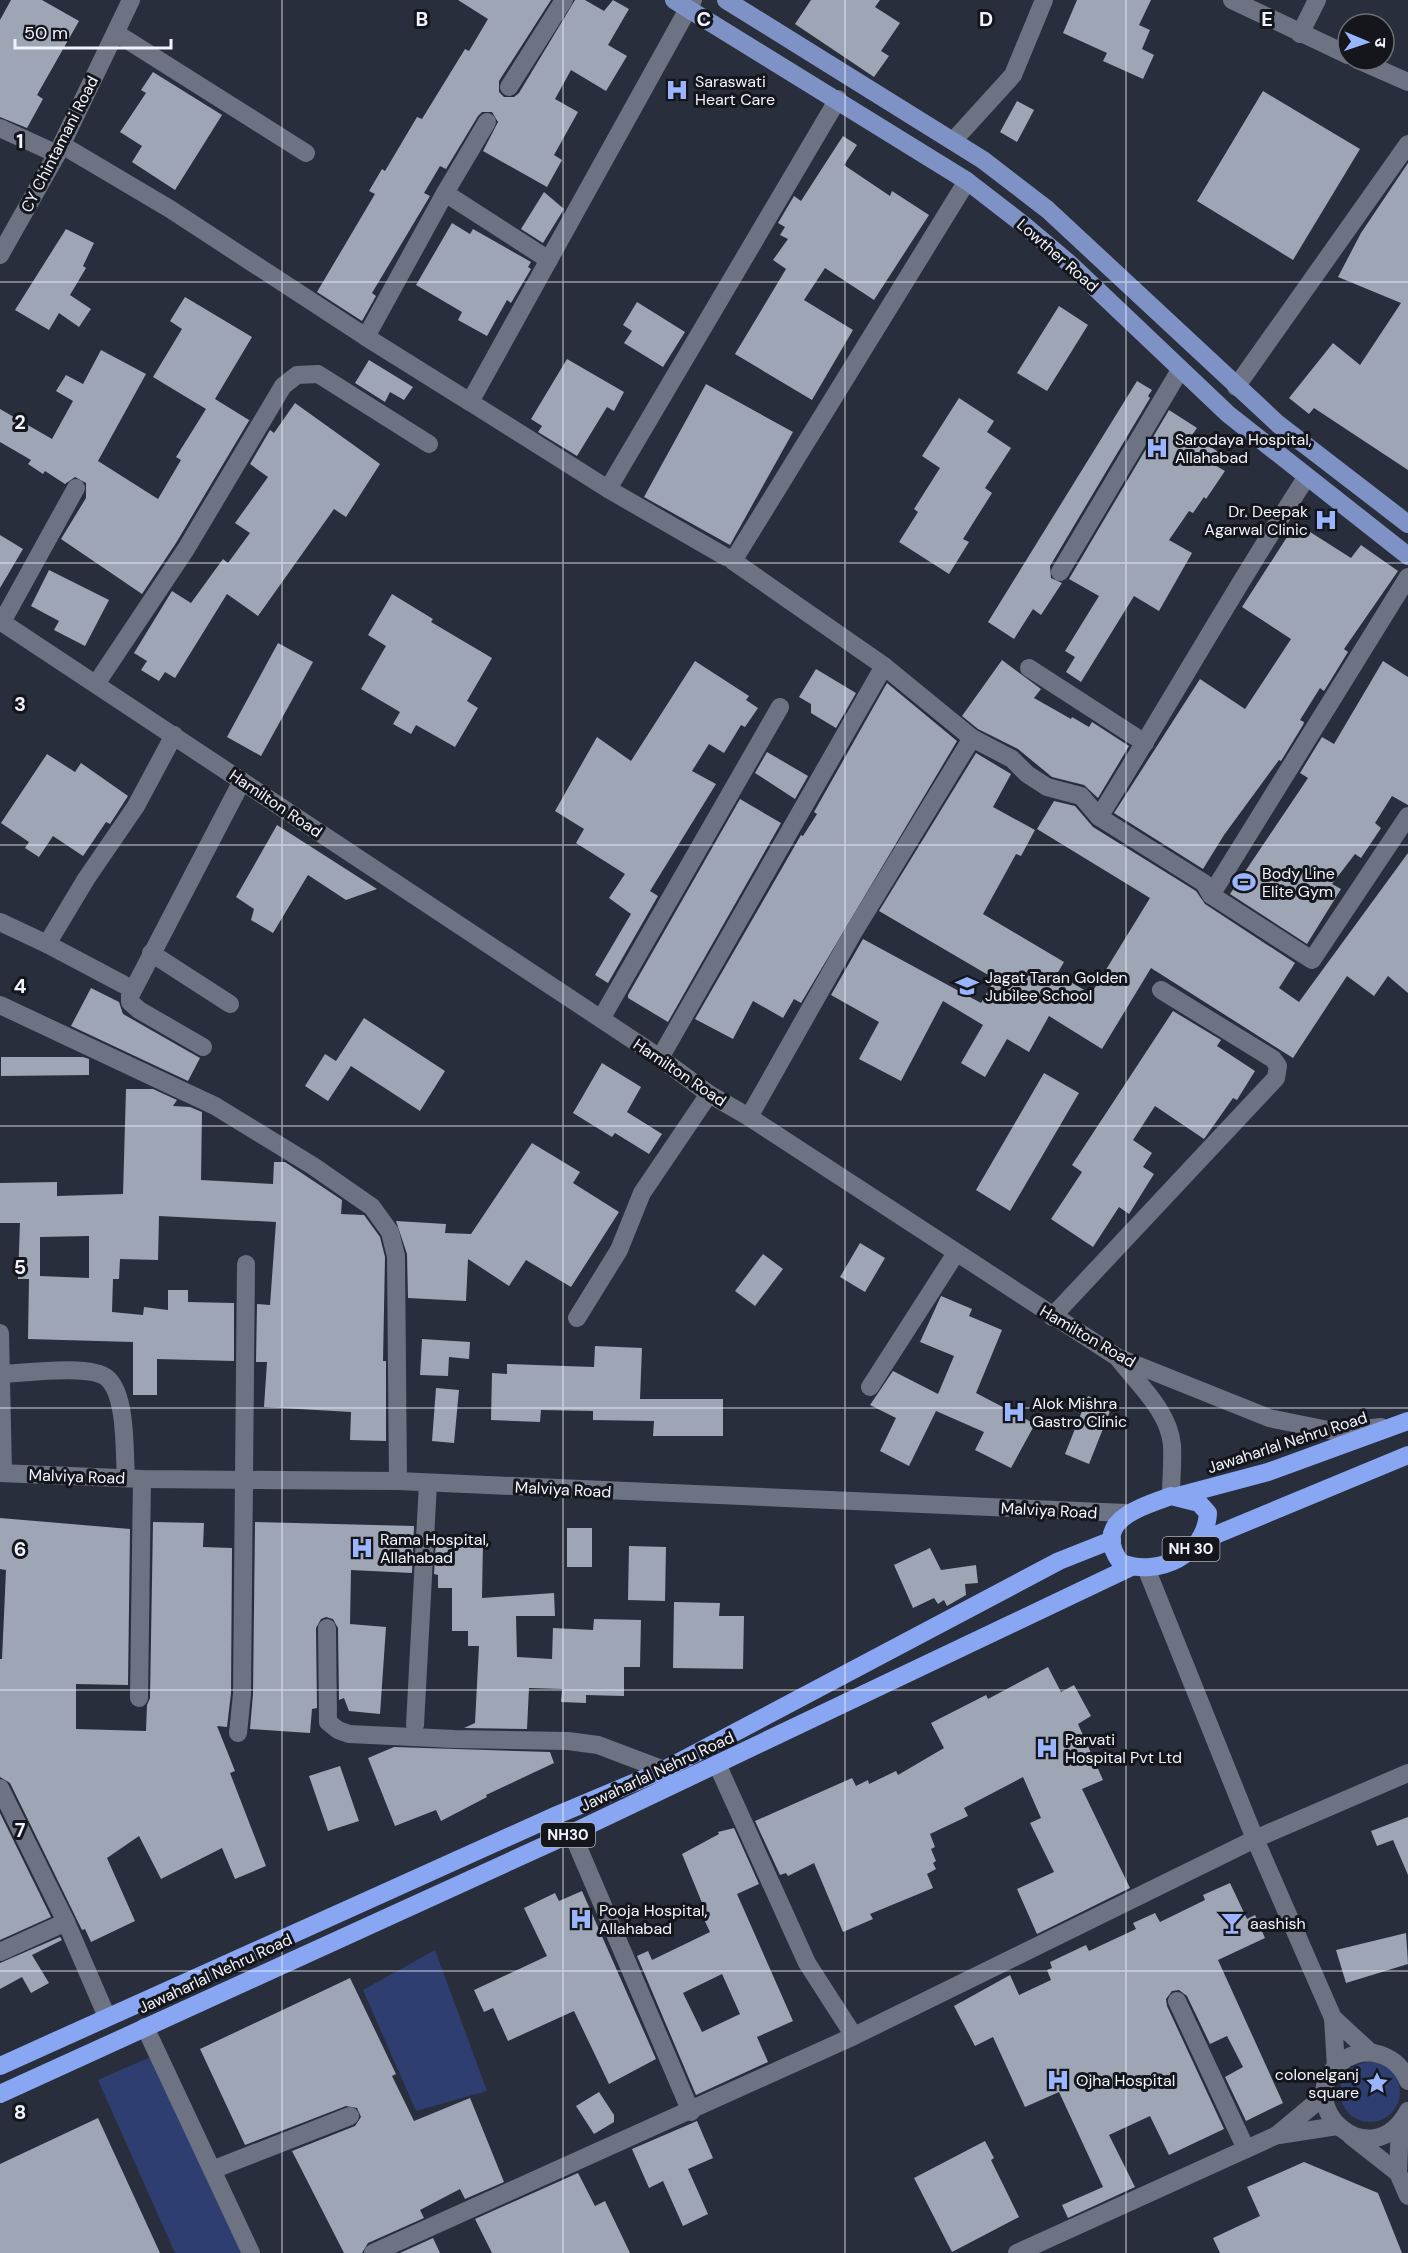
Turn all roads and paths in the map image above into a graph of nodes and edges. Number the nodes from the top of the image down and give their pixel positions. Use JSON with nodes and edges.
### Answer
{"nodes":[{"id":1,"x":131,"y":0,"type":"edge"},
{"id":2,"x":564,"y":0,"type":"edge"},
{"id":3,"x":726,"y":0,"type":"edge"},
{"id":4,"x":1044,"y":0,"type":"edge"},
{"id":5,"x":1232,"y":0,"type":"edge"},
{"id":6,"x":1317,"y":0,"type":"edge"},
{"id":7,"x":685,"y":3,"type":"edge"},
{"id":8,"x":116,"y":33,"type":"junction"},
{"id":9,"x":1300,"y":34,"type":"junction"},
{"id":10,"x":1336,"y":50,"type":"edge"},
{"id":11,"x":1385,"y":72,"type":"edge"},
{"id":12,"x":1408,"y":82,"type":"edge"},
{"id":13,"x":508,"y":87,"type":"dead end"},
{"id":14,"x":838,"y":99,"type":"junction"},
{"id":15,"x":487,"y":122,"type":"dead end"},
{"id":16,"x":0,"y":128,"type":"edge"},
{"id":17,"x":953,"y":141,"type":"junction"},
{"id":18,"x":1408,"y":144,"type":"edge"},
{"id":19,"x":60,"y":150,"type":"junction"},
{"id":20,"x":306,"y":153,"type":"dead end"},
{"id":21,"x":967,"y":181,"type":"junction"},
{"id":22,"x":445,"y":193,"type":"junction"},
{"id":23,"x":2,"y":249,"type":"edge"},
{"id":24,"x":549,"y":260,"type":"junction"},
{"id":25,"x":366,"y":337,"type":"junction"},
{"id":26,"x":1180,"y":370,"type":"junction"},
{"id":27,"x":1236,"y":387,"type":"junction"},
{"id":28,"x":470,"y":402,"type":"junction"},
{"id":29,"x":429,"y":444,"type":"dead end"},
{"id":30,"x":1306,"y":478,"type":"junction"},
{"id":31,"x":76,"y":488,"type":"dead end"},
{"id":32,"x":608,"y":489,"type":"junction"},
{"id":33,"x":1408,"y":524,"type":"edge"},
{"id":34,"x":1408,"y":556,"type":"edge"},
{"id":35,"x":726,"y":557,"type":"dead end"},
{"id":36,"x":1060,"y":572,"type":"dead end"},
{"id":37,"x":1408,"y":577,"type":"edge"},
{"id":38,"x":1,"y":621,"type":"edge"},
{"id":39,"x":884,"y":666,"type":"junction"},
{"id":40,"x":1029,"y":668,"type":"dead end"},
{"id":41,"x":96,"y":684,"type":"junction"},
{"id":42,"x":780,"y":707,"type":"dead end"},
{"id":43,"x":174,"y":735,"type":"junction"},
{"id":44,"x":972,"y":738,"type":"junction"},
{"id":45,"x":1145,"y":743,"type":"junction"},
{"id":46,"x":242,"y":781,"type":"junction"},
{"id":47,"x":1408,"y":816,"type":"edge"},
{"id":48,"x":1099,"y":817,"type":"junction"},
{"id":49,"x":1210,"y":895,"type":"junction"},
{"id":50,"x":0,"y":922,"type":"edge"},
{"id":51,"x":47,"y":944,"type":"junction"},
{"id":52,"x":151,"y":953,"type":"junction"},
{"id":53,"x":132,"y":989,"type":"junction"},
{"id":54,"x":1161,"y":990,"type":"dead end"},
{"id":55,"x":230,"y":1004,"type":"dead end"},
{"id":56,"x":0,"y":1005,"type":"edge"},
{"id":57,"x":601,"y":1018,"type":"junction"},
{"id":58,"x":203,"y":1047,"type":"dead end"},
{"id":59,"x":660,"y":1058,"type":"junction"},
{"id":60,"x":709,"y":1094,"type":"junction"},
{"id":61,"x":749,"y":1117,"type":"junction"},
{"id":62,"x":956,"y":1253,"type":"junction"},
{"id":63,"x":246,"y":1264,"type":"dead end"},
{"id":64,"x":1052,"y":1317,"type":"junction"},
{"id":65,"x":577,"y":1318,"type":"dead end"},
{"id":66,"x":0,"y":1333,"type":"edge"},
{"id":67,"x":1117,"y":1357,"type":"junction"},
{"id":68,"x":2,"y":1374,"type":"junction"},
{"id":69,"x":870,"y":1387,"type":"dead end"},
{"id":70,"x":1403,"y":1423,"type":"edge"},
{"id":71,"x":1408,"y":1455,"type":"edge"},
{"id":72,"x":2,"y":1473,"type":"edge"},
{"id":73,"x":134,"y":1478,"type":"junction"},
{"id":74,"x":245,"y":1481,"type":"junction"},
{"id":75,"x":398,"y":1481,"type":"junction"},
{"id":76,"x":428,"y":1483,"type":"junction"},
{"id":77,"x":1174,"y":1496,"type":"junction"},
{"id":78,"x":1126,"y":1513,"type":"junction"},
{"id":79,"x":1112,"y":1540,"type":"junction"},
{"id":80,"x":1201,"y":1541,"type":"junction"},
{"id":81,"x":1139,"y":1567,"type":"junction"},
{"id":82,"x":327,"y":1628,"type":"dead end"},
{"id":83,"x":139,"y":1698,"type":"dead end"},
{"id":84,"x":415,"y":1725,"type":"dead end"},
{"id":85,"x":238,"y":1733,"type":"dead end"},
{"id":86,"x":717,"y":1764,"type":"junction"},
{"id":87,"x":664,"y":1770,"type":"junction"},
{"id":88,"x":1408,"y":1773,"type":"edge"},
{"id":89,"x":0,"y":1788,"type":"edge"},
{"id":90,"x":572,"y":1833,"type":"junction"},
{"id":91,"x":1255,"y":1839,"type":"junction"},
{"id":92,"x":66,"y":1923,"type":"junction"},
{"id":93,"x":0,"y":1952,"type":"edge"},
{"id":94,"x":1177,"y":2001,"type":"dead end"},
{"id":95,"x":107,"y":2017,"type":"junction"},
{"id":96,"x":1333,"y":2018,"type":"junction"},
{"id":97,"x":145,"y":2026,"type":"junction"},
{"id":98,"x":854,"y":2036,"type":"junction"},
{"id":99,"x":1370,"y":2052,"type":"junction"},
{"id":100,"x":0,"y":2066,"type":"edge"},
{"id":101,"x":1336,"y":2067,"type":"junction"},
{"id":102,"x":1405,"y":2070,"type":"edge"},
{"id":103,"x":0,"y":2094,"type":"edge"},
{"id":104,"x":1325,"y":2095,"type":"junction"},
{"id":105,"x":691,"y":2112,"type":"junction"},
{"id":106,"x":350,"y":2116,"type":"dead end"},
{"id":107,"x":1404,"y":2117,"type":"edge"},
{"id":108,"x":1344,"y":2130,"type":"junction"},
{"id":109,"x":1277,"y":2135,"type":"junction"},
{"id":110,"x":1246,"y":2149,"type":"junction"},
{"id":111,"x":212,"y":2170,"type":"junction"},
{"id":112,"x":1398,"y":2172,"type":"junction"},
{"id":113,"x":1408,"y":2196,"type":"edge"},
{"id":114,"x":251,"y":2253,"type":"edge"},
{"id":115,"x":373,"y":2253,"type":"edge"},
{"id":116,"x":1017,"y":2253,"type":"edge"}],
"edges":[{"from":1,"to":8,"type":"street","name":"CY Chintamani Road"},
{"from":2,"to":13,"type":"street"},
{"from":3,"to":17,"type":"main road","name":"Lowther Road"},
{"from":4,"to":17,"type":"street"},
{"from":5,"to":9,"type":"street"},
{"from":6,"to":9,"type":"street"},
{"from":7,"to":14,"type":"main road","name":"Lowther Road"},
{"from":7,"to":24,"type":"street"},
{"from":8,"to":19,"type":"street","name":"CY Chintamani Road"},
{"from":8,"to":20,"type":"street"},
{"from":9,"to":10,"type":"street"},
{"from":11,"to":12,"type":"street"},
{"from":14,"to":21,"type":"main road","name":"Lowther Road"},
{"from":14,"to":32,"type":"street"},
{"from":15,"to":22,"type":"street"},
{"from":16,"to":19,"type":"street"},
{"from":17,"to":27,"type":"main road","name":"Lowther Road"},
{"from":18,"to":27,"type":"street"},
{"from":19,"to":23,"type":"street","name":"CY Chintamani Road"},
{"from":19,"to":25,"type":"street"},
{"from":21,"to":26,"type":"main road","name":"Lowther Road"},
{"from":21,"to":39,"type":"street"},
{"from":22,"to":24,"type":"street"},
{"from":22,"to":25,"type":"street"},
{"from":24,"to":28,"type":"street"},
{"from":25,"to":28,"type":"street"},
{"from":26,"to":30,"type":"main road","name":"Lowther Road"},
{"from":26,"to":36,"type":"street"},
{"from":27,"to":33,"type":"main road","name":"Lowther Road"},
{"from":28,"to":32,"type":"street"},
{"from":29,"to":41,"type":"street"},
{"from":30,"to":34,"type":"main road","name":"Lowther Road"},
{"from":30,"to":45,"type":"street"},
{"from":31,"to":38,"type":"street"},
{"from":32,"to":35,"type":"street"},
{"from":37,"to":49,"type":"street"},
{"from":38,"to":41,"type":"street","name":"Hamilton Road"},
{"from":39,"to":44,"type":"street"},
{"from":39,"to":59,"type":"street"},
{"from":40,"to":45,"type":"street"},
{"from":41,"to":43,"type":"street","name":"Hamilton Road"},
{"from":42,"to":57,"type":"street"},
{"from":43,"to":46,"type":"street","name":"Hamilton Road"},
{"from":43,"to":51,"type":"street"},
{"from":44,"to":48,"type":"street"},
{"from":44,"to":61,"type":"street"},
{"from":45,"to":48,"type":"street"},
{"from":46,"to":52,"type":"street"},
{"from":46,"to":57,"type":"street","name":"Hamilton Road"},
{"from":47,"to":49,"type":"street"},
{"from":48,"to":49,"type":"street"},
{"from":50,"to":51,"type":"street"},
{"from":51,"to":53,"type":"street"},
{"from":52,"to":53,"type":"street"},
{"from":52,"to":55,"type":"street"},
{"from":53,"to":58,"type":"street"},
{"from":54,"to":64,"type":"street"},
{"from":56,"to":75,"type":"street"},
{"from":57,"to":59,"type":"street","name":"Hamilton Road"},
{"from":59,"to":60,"type":"street","name":"Hamilton Road"},
{"from":60,"to":61,"type":"street","name":"Hamilton Road"},
{"from":60,"to":65,"type":"street"},
{"from":61,"to":62,"type":"street","name":"Hamilton Road"},
{"from":62,"to":64,"type":"street","name":"Hamilton Road"},
{"from":62,"to":69,"type":"street"},
{"from":63,"to":74,"type":"street"},
{"from":64,"to":67,"type":"street","name":"Hamilton Road"},
{"from":66,"to":68,"type":"street"},
{"from":67,"to":70,"type":"street","name":"Hamilton Road"},
{"from":67,"to":77,"type":"street"},
{"from":68,"to":72,"type":"street"},
{"from":68,"to":73,"type":"street"},
{"from":70,"to":77,"type":"highway","name":"Jawaharlal Nehru Road"},
{"from":71,"to":80,"type":"highway","name":"Jawaharlal Nehru Road","number":"NH 30"},
{"from":72,"to":73,"type":"street","name":"Malviya Road"},
{"from":73,"to":74,"type":"street","name":"Malviya Road"},
{"from":73,"to":83,"type":"street"},
{"from":74,"to":75,"type":"street","name":"Malviya Road"},
{"from":74,"to":85,"type":"street"},
{"from":75,"to":76,"type":"street","name":"Malviya Road"},
{"from":76,"to":78,"type":"street","name":"Malviya Road"},
{"from":76,"to":84,"type":"street"},
{"from":77,"to":78,"type":"highway","name":"Jawaharlal Nehru Road"},
{"from":77,"to":80,"type":"highway","number":"NH 30"},
{"from":78,"to":79,"type":"highway"},
{"from":79,"to":81,"type":"highway"},
{"from":79,"to":87,"type":"highway","name":"Jawaharlal Nehru Road","number":"NH30"},
{"from":80,"to":81,"type":"highway","name":"Jawaharlal Nehru Road","number":"NH 30"},
{"from":81,"to":86,"type":"highway","name":"Jawaharlal Nehru Road","number":"NH30"},
{"from":81,"to":91,"type":"street"},
{"from":82,"to":87,"type":"street"},
{"from":86,"to":90,"type":"highway","name":"Jawaharlal Nehru Road","number":"NH30"},
{"from":86,"to":98,"type":"street"},
{"from":87,"to":95,"type":"highway","name":"Jawaharlal Nehru Road","number":"NH30"},
{"from":88,"to":91,"type":"street"},
{"from":89,"to":92,"type":"street"},
{"from":90,"to":97,"type":"highway","name":"Jawaharlal Nehru Road","number":"NH30"},
{"from":90,"to":105,"type":"street"},
{"from":91,"to":96,"type":"street"},
{"from":91,"to":98,"type":"street"},
{"from":92,"to":93,"type":"street"},
{"from":92,"to":95,"type":"street"},
{"from":94,"to":110,"type":"street"},
{"from":95,"to":100,"type":"highway","name":"Jawaharlal Nehru Road","number":"NH30"},
{"from":96,"to":99,"type":"street"},
{"from":96,"to":101,"type":"street"},
{"from":97,"to":103,"type":"highway","name":"Jawaharlal Nehru Road","number":"NH30"},
{"from":97,"to":111,"type":"street"},
{"from":98,"to":105,"type":"street"},
{"from":99,"to":101,"type":"street"},
{"from":99,"to":102,"type":"street"},
{"from":101,"to":104,"type":"street"},
{"from":104,"to":108,"type":"street"},
{"from":104,"to":109,"type":"street"},
{"from":105,"to":115,"type":"street"},
{"from":106,"to":111,"type":"street"},
{"from":107,"to":108,"type":"street"},
{"from":107,"to":112,"type":"street"},
{"from":108,"to":109,"type":"street"},
{"from":108,"to":112,"type":"street"},
{"from":109,"to":110,"type":"street"},
{"from":110,"to":116,"type":"street"},
{"from":111,"to":114,"type":"street"},
{"from":112,"to":113,"type":"street"}]}
